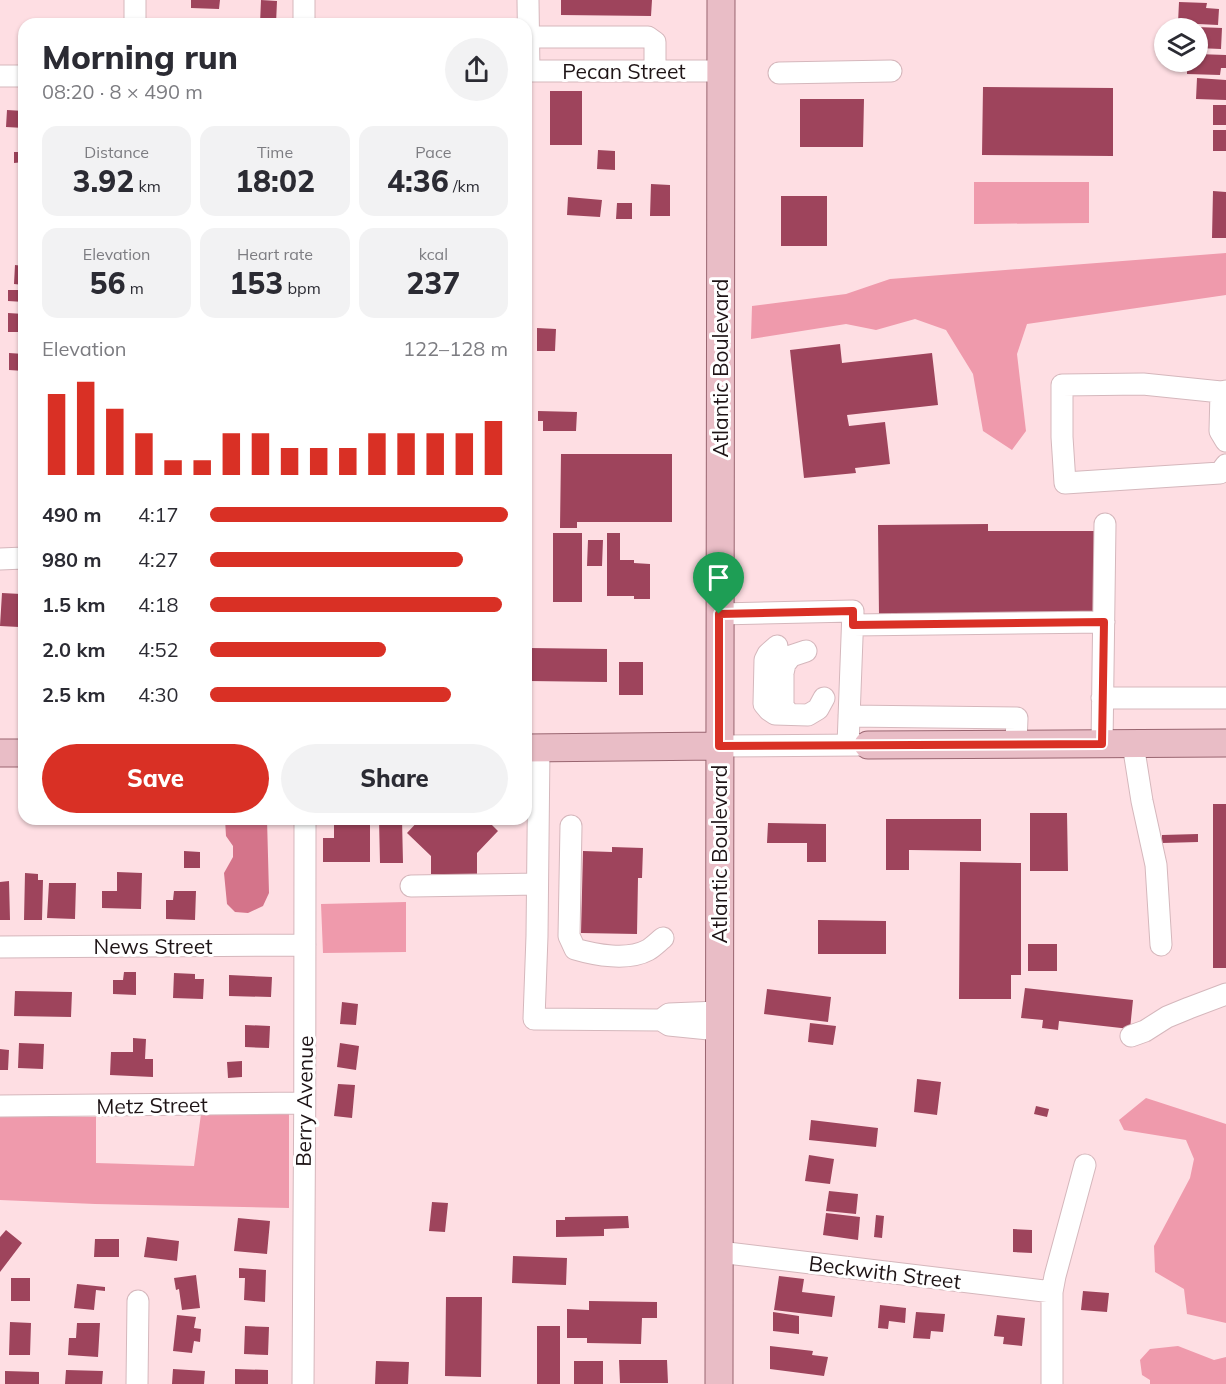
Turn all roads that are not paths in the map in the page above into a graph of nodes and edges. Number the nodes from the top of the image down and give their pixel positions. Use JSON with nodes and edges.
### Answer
{"nodes":[{"id":1,"x":135,"y":0,"type":"edge"},
{"id":2,"x":304,"y":0,"type":"edge"},
{"id":3,"x":528,"y":0,"type":"edge"},
{"id":4,"x":721,"y":0,"type":"edge"},
{"id":5,"x":135,"y":18,"type":"edge"},
{"id":6,"x":304,"y":18,"type":"edge"},
{"id":7,"x":528,"y":18,"type":"edge"},
{"id":8,"x":532,"y":37,"type":"edge"},
{"id":9,"x":532,"y":71,"type":"edge"},
{"id":10,"x":655,"y":71,"type":"junction"},
{"id":11,"x":721,"y":71,"type":"junction"},
{"id":12,"x":891,"y":71,"type":"dead end"},
{"id":13,"x":779,"y":74,"type":"dead end"},
{"id":14,"x":18,"y":75,"type":"edge"},
{"id":15,"x":0,"y":76,"type":"edge"},
{"id":16,"x":1223,"y":392,"type":"edge"},
{"id":17,"x":1226,"y":441,"type":"edge"},
{"id":18,"x":1226,"y":465,"type":"edge"},
{"id":19,"x":1105,"y":524,"type":"dead end"},
{"id":20,"x":18,"y":558,"type":"edge"},
{"id":21,"x":0,"y":559,"type":"edge"},
{"id":22,"x":719,"y":614,"type":"junction"},
{"id":23,"x":1104,"y":622,"type":"junction"},
{"id":24,"x":853,"y":625,"type":"junction"},
{"id":25,"x":777,"y":646,"type":"dead end"},
{"id":26,"x":806,"y":651,"type":"dead end"},
{"id":27,"x":824,"y":698,"type":"dead end"},
{"id":28,"x":1102,"y":698,"type":"junction"},
{"id":29,"x":1226,"y":698,"type":"edge"},
{"id":30,"x":849,"y":716,"type":"junction"},
{"id":31,"x":805,"y":719,"type":"junction"},
{"id":32,"x":1226,"y":743,"type":"edge"},
{"id":33,"x":1016,"y":744,"type":"junction"},
{"id":34,"x":1102,"y":744,"type":"junction"},
{"id":35,"x":1133,"y":744,"type":"junction"},
{"id":36,"x":858,"y":745,"type":"junction"},
{"id":37,"x":719,"y":746,"type":"junction"},
{"id":38,"x":533,"y":748,"type":"edge"},
{"id":39,"x":0,"y":753,"type":"edge"},
{"id":40,"x":18,"y":753,"type":"edge"},
{"id":41,"x":305,"y":825,"type":"edge"},
{"id":42,"x":571,"y":826,"type":"dead end"},
{"id":43,"x":537,"y":884,"type":"junction"},
{"id":44,"x":411,"y":886,"type":"dead end"},
{"id":45,"x":663,"y":938,"type":"dead end"},
{"id":46,"x":305,"y":945,"type":"junction"},
{"id":47,"x":1161,"y":945,"type":"dead end"},
{"id":48,"x":0,"y":947,"type":"edge"},
{"id":49,"x":1226,"y":993,"type":"edge"},
{"id":50,"x":719,"y":1021,"type":"junction"},
{"id":51,"x":1131,"y":1036,"type":"dead end"},
{"id":52,"x":304,"y":1103,"type":"junction"},
{"id":53,"x":0,"y":1106,"type":"edge"},
{"id":54,"x":1085,"y":1165,"type":"dead end"},
{"id":55,"x":718,"y":1252,"type":"junction"},
{"id":56,"x":1052,"y":1292,"type":"junction"},
{"id":57,"x":138,"y":1300,"type":"dead end"},
{"id":58,"x":137,"y":1384,"type":"edge"},
{"id":59,"x":303,"y":1384,"type":"edge"},
{"id":60,"x":719,"y":1384,"type":"edge"},
{"id":61,"x":1052,"y":1384,"type":"edge"}],
"edges":[{"from":1,"to":5,"type":"street"},
{"from":2,"to":6,"type":"street"},
{"from":3,"to":7,"type":"street"},
{"from":4,"to":11,"type":"main road","name":"Atlantic Boulevard"},
{"from":8,"to":10,"type":"street"},
{"from":9,"to":10,"type":"street","name":"Pecan Street"},
{"from":10,"to":11,"type":"street","name":"Pecan Street"},
{"from":11,"to":22,"type":"main road","name":"Atlantic Boulevard"},
{"from":12,"to":13,"type":"street"},
{"from":14,"to":15,"type":"street"},
{"from":16,"to":17,"type":"street"},
{"from":16,"to":18,"type":"street"},
{"from":19,"to":23,"type":"street"},
{"from":20,"to":21,"type":"street"},
{"from":22,"to":24,"type":"street"},
{"from":22,"to":37,"type":"main road","name":"Atlantic Boulevard"},
{"from":23,"to":24,"type":"street"},
{"from":23,"to":28,"type":"street"},
{"from":24,"to":30,"type":"street"},
{"from":25,"to":31,"type":"street"},
{"from":26,"to":31,"type":"street"},
{"from":27,"to":31,"type":"street"},
{"from":28,"to":29,"type":"street"},
{"from":28,"to":34,"type":"street"},
{"from":30,"to":33,"type":"street"},
{"from":30,"to":36,"type":"street"},
{"from":32,"to":35,"type":"main road"},
{"from":33,"to":34,"type":"main road"},
{"from":33,"to":36,"type":"main road"},
{"from":34,"to":35,"type":"main road"},
{"from":35,"to":47,"type":"street"},
{"from":36,"to":37,"type":"street"},
{"from":37,"to":38,"type":"main road"},
{"from":37,"to":50,"type":"main road","name":"Atlantic Boulevard"},
{"from":38,"to":43,"type":"street"},
{"from":39,"to":40,"type":"main road"},
{"from":41,"to":46,"type":"street","name":"Berry Avenue"},
{"from":42,"to":45,"type":"street"},
{"from":43,"to":44,"type":"street"},
{"from":43,"to":50,"type":"street"},
{"from":46,"to":48,"type":"street","name":"News Street"},
{"from":46,"to":52,"type":"street","name":"Berry Avenue"},
{"from":49,"to":51,"type":"street"},
{"from":50,"to":55,"type":"main road","name":"Atlantic Boulevard"},
{"from":52,"to":53,"type":"street","name":"Metz Street"},
{"from":52,"to":59,"type":"street","name":"Berry Avenue"},
{"from":54,"to":56,"type":"street"},
{"from":55,"to":56,"type":"street","name":"Beckwith Street"},
{"from":55,"to":60,"type":"main road","name":"Atlantic Boulevard"},
{"from":56,"to":61,"type":"street"},
{"from":57,"to":58,"type":"street"}]}
